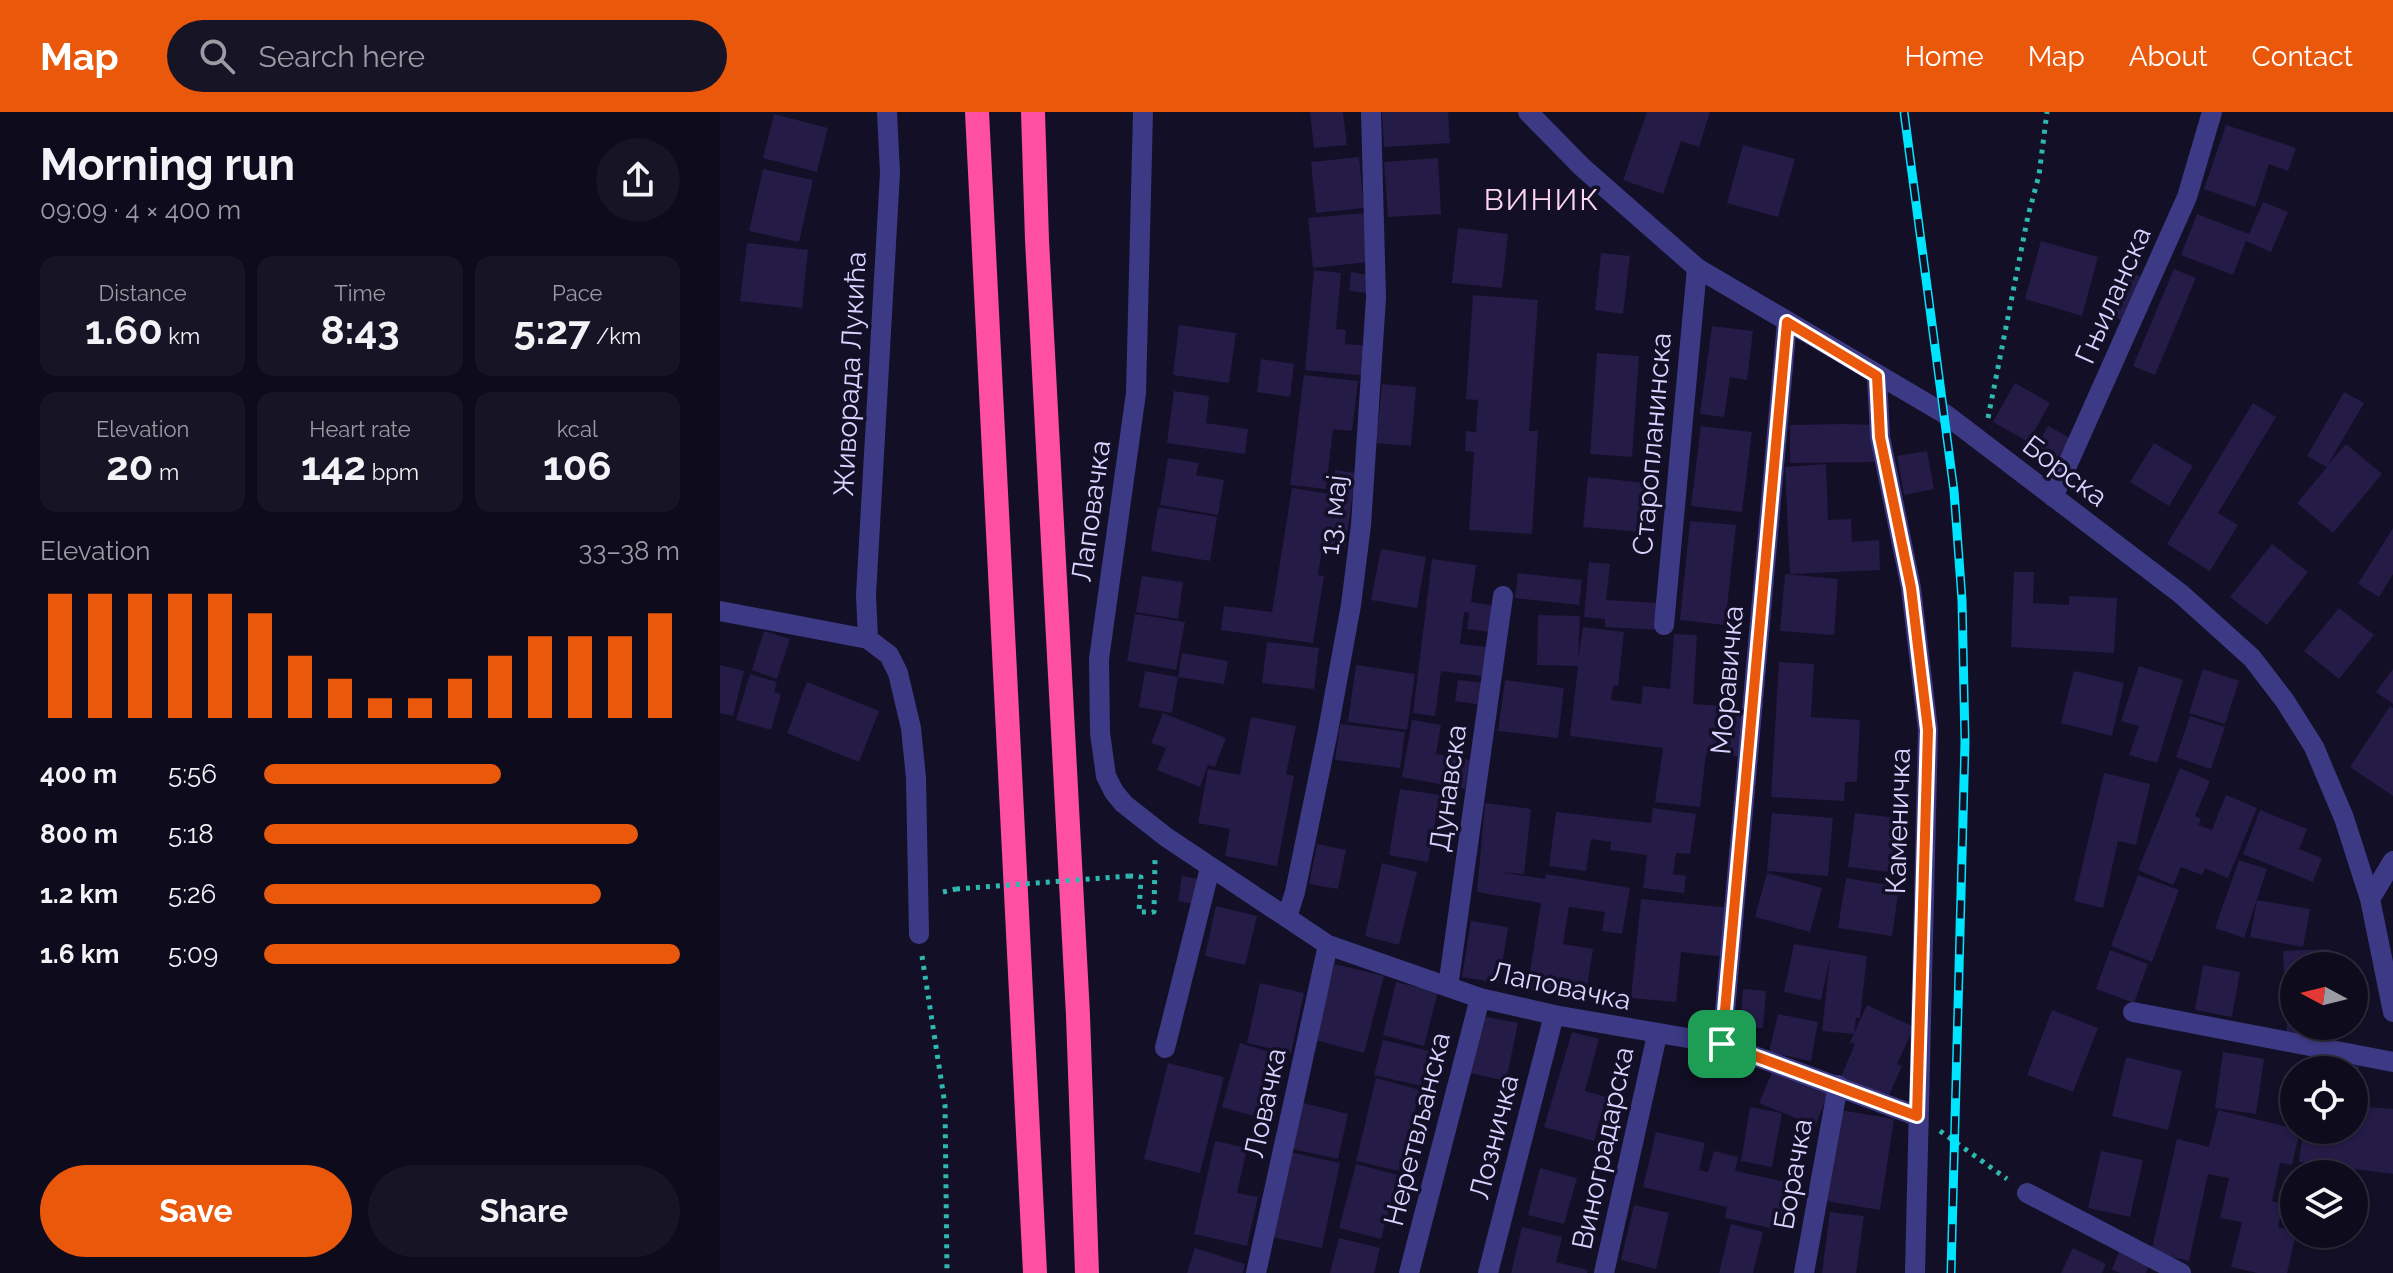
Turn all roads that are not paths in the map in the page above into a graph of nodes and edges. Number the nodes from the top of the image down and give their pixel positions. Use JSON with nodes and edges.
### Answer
{"nodes":[{"id":1,"x":887,"y":112,"type":"edge"},
{"id":2,"x":977,"y":112,"type":"edge"},
{"id":3,"x":1033,"y":112,"type":"edge"},
{"id":4,"x":1143,"y":112,"type":"edge"},
{"id":5,"x":1371,"y":112,"type":"edge"},
{"id":6,"x":2212,"y":112,"type":"edge"},
{"id":7,"x":1538,"y":117,"type":"edge"},
{"id":8,"x":1697,"y":268,"type":"junction"},
{"id":9,"x":1787,"y":322,"type":"junction"},
{"id":10,"x":1877,"y":376,"type":"junction"},
{"id":11,"x":2053,"y":497,"type":"junction"},
{"id":12,"x":1503,"y":596,"type":"dead end"},
{"id":13,"x":720,"y":611,"type":"edge"},
{"id":14,"x":1664,"y":625,"type":"dead end"},
{"id":15,"x":868,"y":639,"type":"junction"},
{"id":16,"x":2393,"y":861,"type":"edge"},
{"id":17,"x":1210,"y":868,"type":"junction"},
{"id":18,"x":2370,"y":899,"type":"junction"},
{"id":19,"x":1287,"y":917,"type":"junction"},
{"id":20,"x":919,"y":934,"type":"road end"},
{"id":21,"x":1328,"y":945,"type":"junction"},
{"id":22,"x":1448,"y":987,"type":"junction"},
{"id":23,"x":1480,"y":998,"type":"junction"},
{"id":24,"x":2133,"y":1012,"type":"dead end"},
{"id":25,"x":2393,"y":1012,"type":"edge"},
{"id":26,"x":1554,"y":1015,"type":"junction"},
{"id":27,"x":1657,"y":1035,"type":"junction"},
{"id":28,"x":1722,"y":1044,"type":"junction"},
{"id":29,"x":1165,"y":1048,"type":"dead end"},
{"id":30,"x":2393,"y":1062,"type":"edge"},
{"id":31,"x":1838,"y":1085,"type":"junction"},
{"id":32,"x":1917,"y":1116,"type":"junction"},
{"id":33,"x":2027,"y":1193,"type":"road end"},
{"id":34,"x":1035,"y":1273,"type":"edge"},
{"id":35,"x":1087,"y":1273,"type":"edge"},
{"id":36,"x":1256,"y":1273,"type":"edge"},
{"id":37,"x":1409,"y":1273,"type":"edge"},
{"id":38,"x":1488,"y":1273,"type":"edge"},
{"id":39,"x":1604,"y":1273,"type":"edge"},
{"id":40,"x":1804,"y":1273,"type":"edge"},
{"id":41,"x":1915,"y":1273,"type":"edge"},
{"id":42,"x":2181,"y":1273,"type":"edge"}],
"edges":[{"from":1,"to":15,"type":"street","name":"Живорада Лукића"},
{"from":2,"to":34,"type":"highway"},
{"from":3,"to":35,"type":"highway"},
{"from":4,"to":17,"type":"street","name":"Лаповачка"},
{"from":5,"to":19,"type":"street","name":"13. мај"},
{"from":6,"to":11,"type":"street","name":"Гњиланска"},
{"from":7,"to":8,"type":"street","name":"Борска"},
{"from":8,"to":9,"type":"street","name":"Борска"},
{"from":8,"to":14,"type":"street","name":"Старопланинска"},
{"from":9,"to":10,"type":"street","name":"Борска"},
{"from":9,"to":28,"type":"street","name":"Моравичка"},
{"from":10,"to":11,"type":"street","name":"Борска"},
{"from":10,"to":32,"type":"street","name":"Каменичка"},
{"from":11,"to":18,"type":"street","name":"Борска"},
{"from":12,"to":22,"type":"street","name":"Дунавска"},
{"from":13,"to":15,"type":"street"},
{"from":15,"to":20,"type":"street"},
{"from":16,"to":18,"type":"street"},
{"from":17,"to":19,"type":"street","name":"Лаповачка"},
{"from":17,"to":29,"type":"street"},
{"from":18,"to":25,"type":"street","name":"Борска"},
{"from":19,"to":21,"type":"street","name":"Лаповачка"},
{"from":21,"to":22,"type":"street","name":"Лаповачка"},
{"from":21,"to":36,"type":"street","name":"Ловачка"},
{"from":22,"to":23,"type":"street","name":"Лаповачка"},
{"from":23,"to":26,"type":"street","name":"Лаповачка"},
{"from":23,"to":37,"type":"street","name":"Неретвљанска"},
{"from":24,"to":30,"type":"street"},
{"from":26,"to":27,"type":"street","name":"Лаповачка"},
{"from":26,"to":38,"type":"street","name":"Лозничка"},
{"from":27,"to":28,"type":"street","name":"Лаповачка"},
{"from":27,"to":39,"type":"street","name":"Виноградарска"},
{"from":28,"to":31,"type":"street","name":"Лаповачка"},
{"from":31,"to":32,"type":"street","name":"Лаповачка"},
{"from":31,"to":40,"type":"street","name":"Борачка"},
{"from":32,"to":41,"type":"street","name":"Каменичка"},
{"from":33,"to":42,"type":"street"}]}
